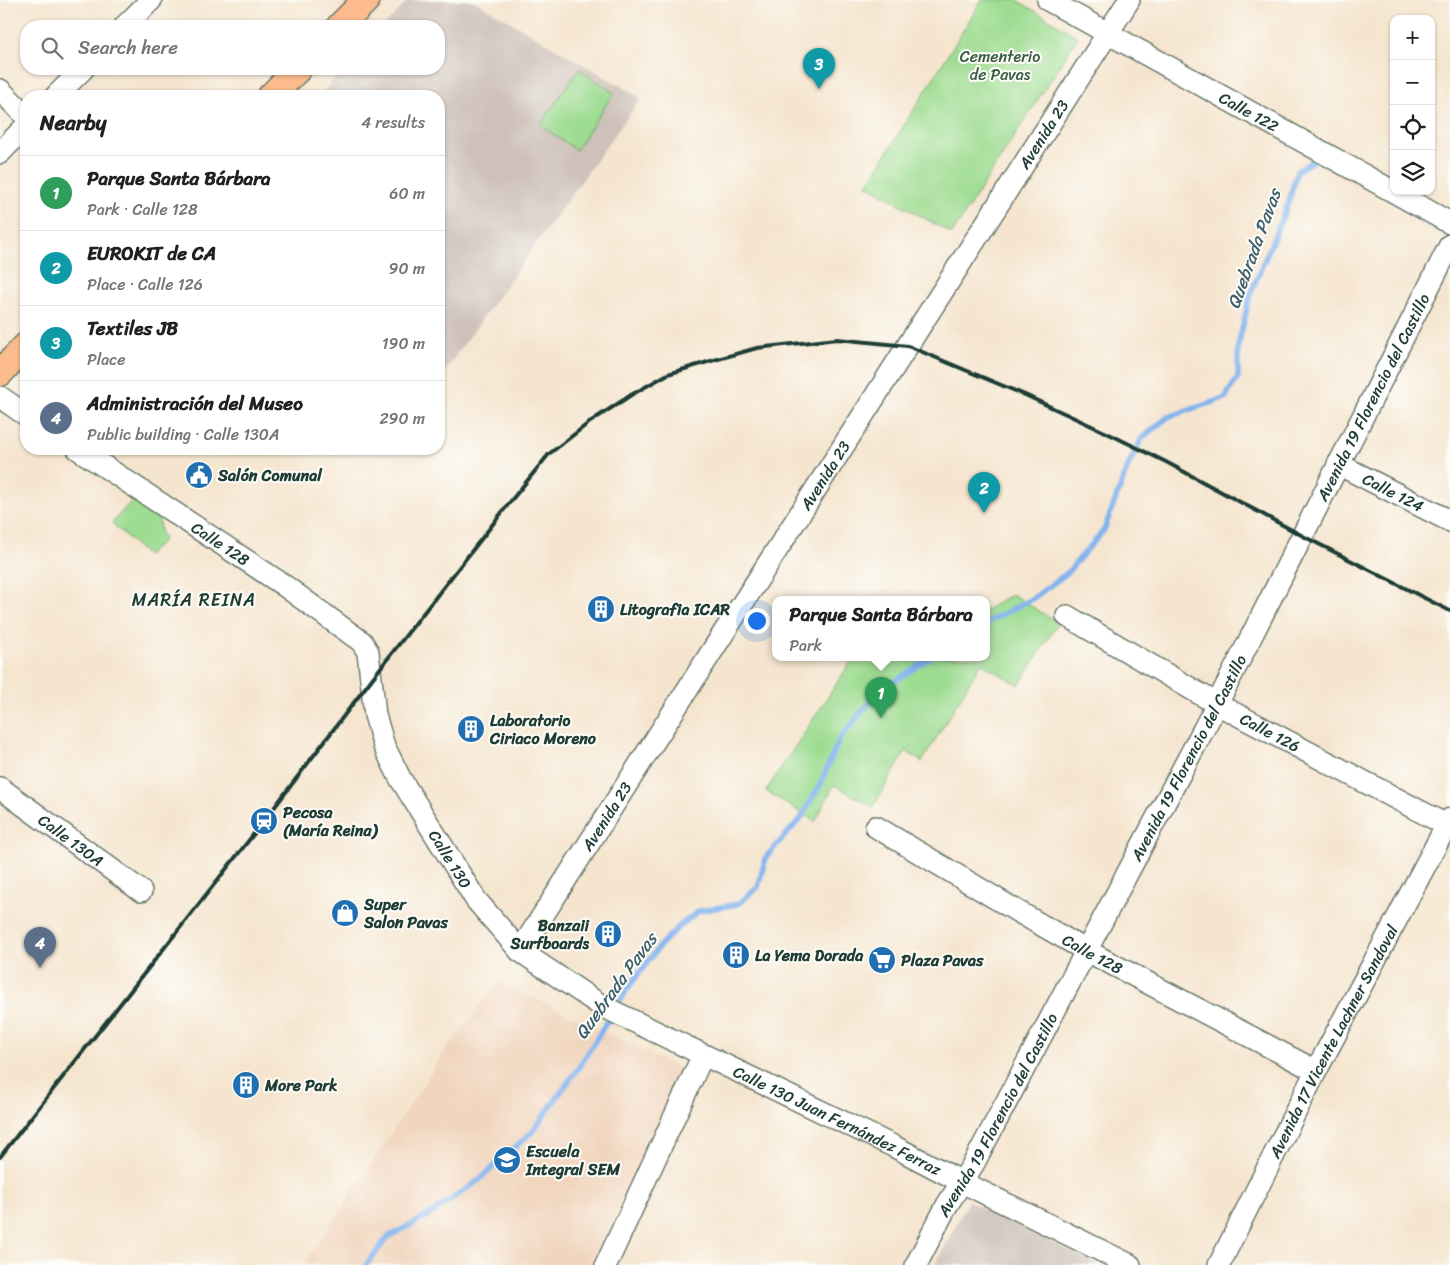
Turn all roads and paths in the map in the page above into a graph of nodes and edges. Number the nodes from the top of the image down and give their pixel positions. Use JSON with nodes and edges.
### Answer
{"nodes":[{"id":1,"x":151,"y":0,"type":"edge"},
{"id":2,"x":366,"y":0,"type":"edge"},
{"id":3,"x":1048,"y":0,"type":"edge"},
{"id":4,"x":1129,"y":0,"type":"edge"},
{"id":5,"x":131,"y":20,"type":"edge"},
{"id":6,"x":346,"y":20,"type":"edge"},
{"id":7,"x":1107,"y":33,"type":"junction"},
{"id":8,"x":77,"y":75,"type":"edge"},
{"id":9,"x":292,"y":75,"type":"edge"},
{"id":10,"x":0,"y":90,"type":"edge"},
{"id":11,"x":62,"y":90,"type":"edge"},
{"id":12,"x":277,"y":90,"type":"edge"},
{"id":13,"x":20,"y":110,"type":"edge"},
{"id":14,"x":20,"y":132,"type":"edge"},
{"id":15,"x":0,"y":153,"type":"edge"},
{"id":16,"x":1450,"y":222,"type":"edge"},
{"id":17,"x":1450,"y":245,"type":"edge"},
{"id":18,"x":20,"y":352,"type":"edge"},
{"id":19,"x":0,"y":373,"type":"edge"},
{"id":20,"x":0,"y":397,"type":"edge"},
{"id":21,"x":20,"y":411,"type":"edge"},
{"id":22,"x":87,"y":455,"type":"edge"},
{"id":23,"x":1338,"y":464,"type":"junction"},
{"id":24,"x":1450,"y":521,"type":"edge"},
{"id":25,"x":1067,"y":616,"type":"dead end"},
{"id":26,"x":362,"y":642,"type":"joint"},
{"id":27,"x":1217,"y":704,"type":"junction"},
{"id":28,"x":0,"y":788,"type":"edge"},
{"id":29,"x":1449,"y":824,"type":"edge"},
{"id":30,"x":876,"y":827,"type":"dead end"},
{"id":31,"x":141,"y":891,"type":"dead end"},
{"id":32,"x":520,"y":951,"type":"junction"},
{"id":33,"x":1087,"y":951,"type":"junction"},
{"id":34,"x":624,"y":1017,"type":"joint"},
{"id":35,"x":702,"y":1054,"type":"junction"},
{"id":36,"x":1316,"y":1071,"type":"junction"},
{"id":37,"x":962,"y":1182,"type":"junction"},
{"id":38,"x":606,"y":1265,"type":"edge"},
{"id":39,"x":916,"y":1265,"type":"edge"},
{"id":40,"x":1130,"y":1265,"type":"edge"},
{"id":41,"x":1219,"y":1265,"type":"edge"}],
"edges":[{"from":1,"to":5,"type":"street"},
{"from":2,"to":6,"type":"main road"},
{"from":3,"to":7,"type":"street","name":"Calle 122"},
{"from":4,"to":7,"type":"street","name":"Avenida 23"},
{"from":7,"to":16,"type":"street","name":"Calle 122"},
{"from":7,"to":32,"type":"street","name":"Avenida 23"},
{"from":8,"to":11,"type":"street"},
{"from":9,"to":12,"type":"main road"},
{"from":10,"to":13,"type":"street"},
{"from":14,"to":15,"type":"street"},
{"from":17,"to":23,"type":"street","name":"Avenida 19 Florencio del Castillo"},
{"from":18,"to":19,"type":"main road"},
{"from":20,"to":21,"type":"street"},
{"from":22,"to":26,"type":"street","name":"Calle 128"},
{"from":23,"to":24,"type":"street","name":"Calle 124"},
{"from":23,"to":27,"type":"street","name":"Avenida 19 Florencio del Castillo"},
{"from":25,"to":27,"type":"street","name":"Calle 126"},
{"from":26,"to":32,"type":"street","name":"Calle 130"},
{"from":27,"to":29,"type":"street","name":"Calle 126"},
{"from":27,"to":33,"type":"street","name":"Avenida 19 Florencio del Castillo"},
{"from":28,"to":31,"type":"street","name":"Calle 130A"},
{"from":29,"to":36,"type":"street","name":"Avenida 17 Vicente Lachner Sandoval"},
{"from":30,"to":33,"type":"street","name":"Calle 128"},
{"from":32,"to":34,"type":"street","name":"Calle 130"},
{"from":33,"to":36,"type":"street","name":"Calle 128"},
{"from":33,"to":37,"type":"street","name":"Avenida 19 Florencio del Castillo"},
{"from":34,"to":35,"type":"street","name":"Calle 130 Juan Fernández Ferraz"},
{"from":35,"to":37,"type":"street","name":"Calle 130 Juan Fernández Ferraz"},
{"from":35,"to":38,"type":"street"},
{"from":36,"to":41,"type":"street","name":"Avenida 17 Vicente Lachner Sandoval"},
{"from":37,"to":39,"type":"street","name":"Avenida 19 Florencio del Castillo"},
{"from":37,"to":40,"type":"street","name":"Calle 130 Juan Fernández Ferraz"}]}
